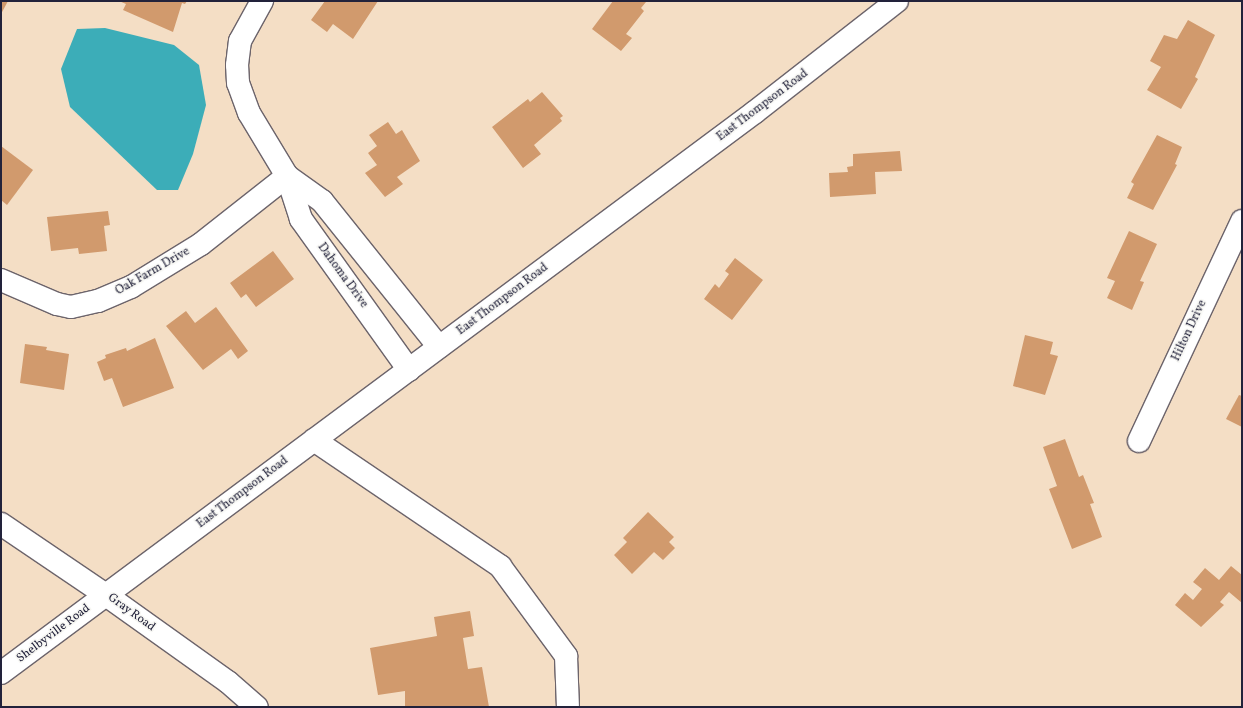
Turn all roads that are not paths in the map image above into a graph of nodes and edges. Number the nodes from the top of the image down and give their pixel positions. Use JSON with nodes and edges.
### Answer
{"nodes":[{"id":1,"x":262,"y":1,"type":"edge"},
{"id":2,"x":897,"y":1,"type":"edge"},
{"id":3,"x":287,"y":176,"type":"junction"},
{"id":4,"x":1242,"y":221,"type":"edge"},
{"id":5,"x":1,"y":280,"type":"edge"},
{"id":6,"x":439,"y":347,"type":"junction"},
{"id":7,"x":409,"y":370,"type":"junction"},
{"id":8,"x":314,"y":440,"type":"junction"},
{"id":9,"x":1139,"y":442,"type":"dead end"},
{"id":10,"x":1,"y":524,"type":"edge"},
{"id":11,"x":106,"y":595,"type":"junction"},
{"id":12,"x":1,"y":673,"type":"edge"},
{"id":13,"x":257,"y":707,"type":"edge"},
{"id":14,"x":568,"y":707,"type":"edge"}],
"edges":[{"from":1,"to":3,"type":"street","name":"Dahoma Drive"},
{"from":2,"to":6,"type":"street","name":"East Thompson Road"},
{"from":3,"to":5,"type":"street","name":"Oak Farm Drive"},
{"from":3,"to":6,"type":"street","name":"Dahoma Drive"},
{"from":3,"to":7,"type":"street","name":"Dahoma Drive"},
{"from":4,"to":9,"type":"street","name":"Hilton Drive"},
{"from":6,"to":7,"type":"street","name":"East Thompson Road"},
{"from":7,"to":8,"type":"street","name":"East Thompson Road"},
{"from":8,"to":11,"type":"street","name":"East Thompson Road"},
{"from":8,"to":14,"type":"street"},
{"from":10,"to":11,"type":"street","name":"Gray Road"},
{"from":11,"to":12,"type":"street","name":"Shelbyville Road"},
{"from":11,"to":13,"type":"street","name":"Gray Road"}]}
